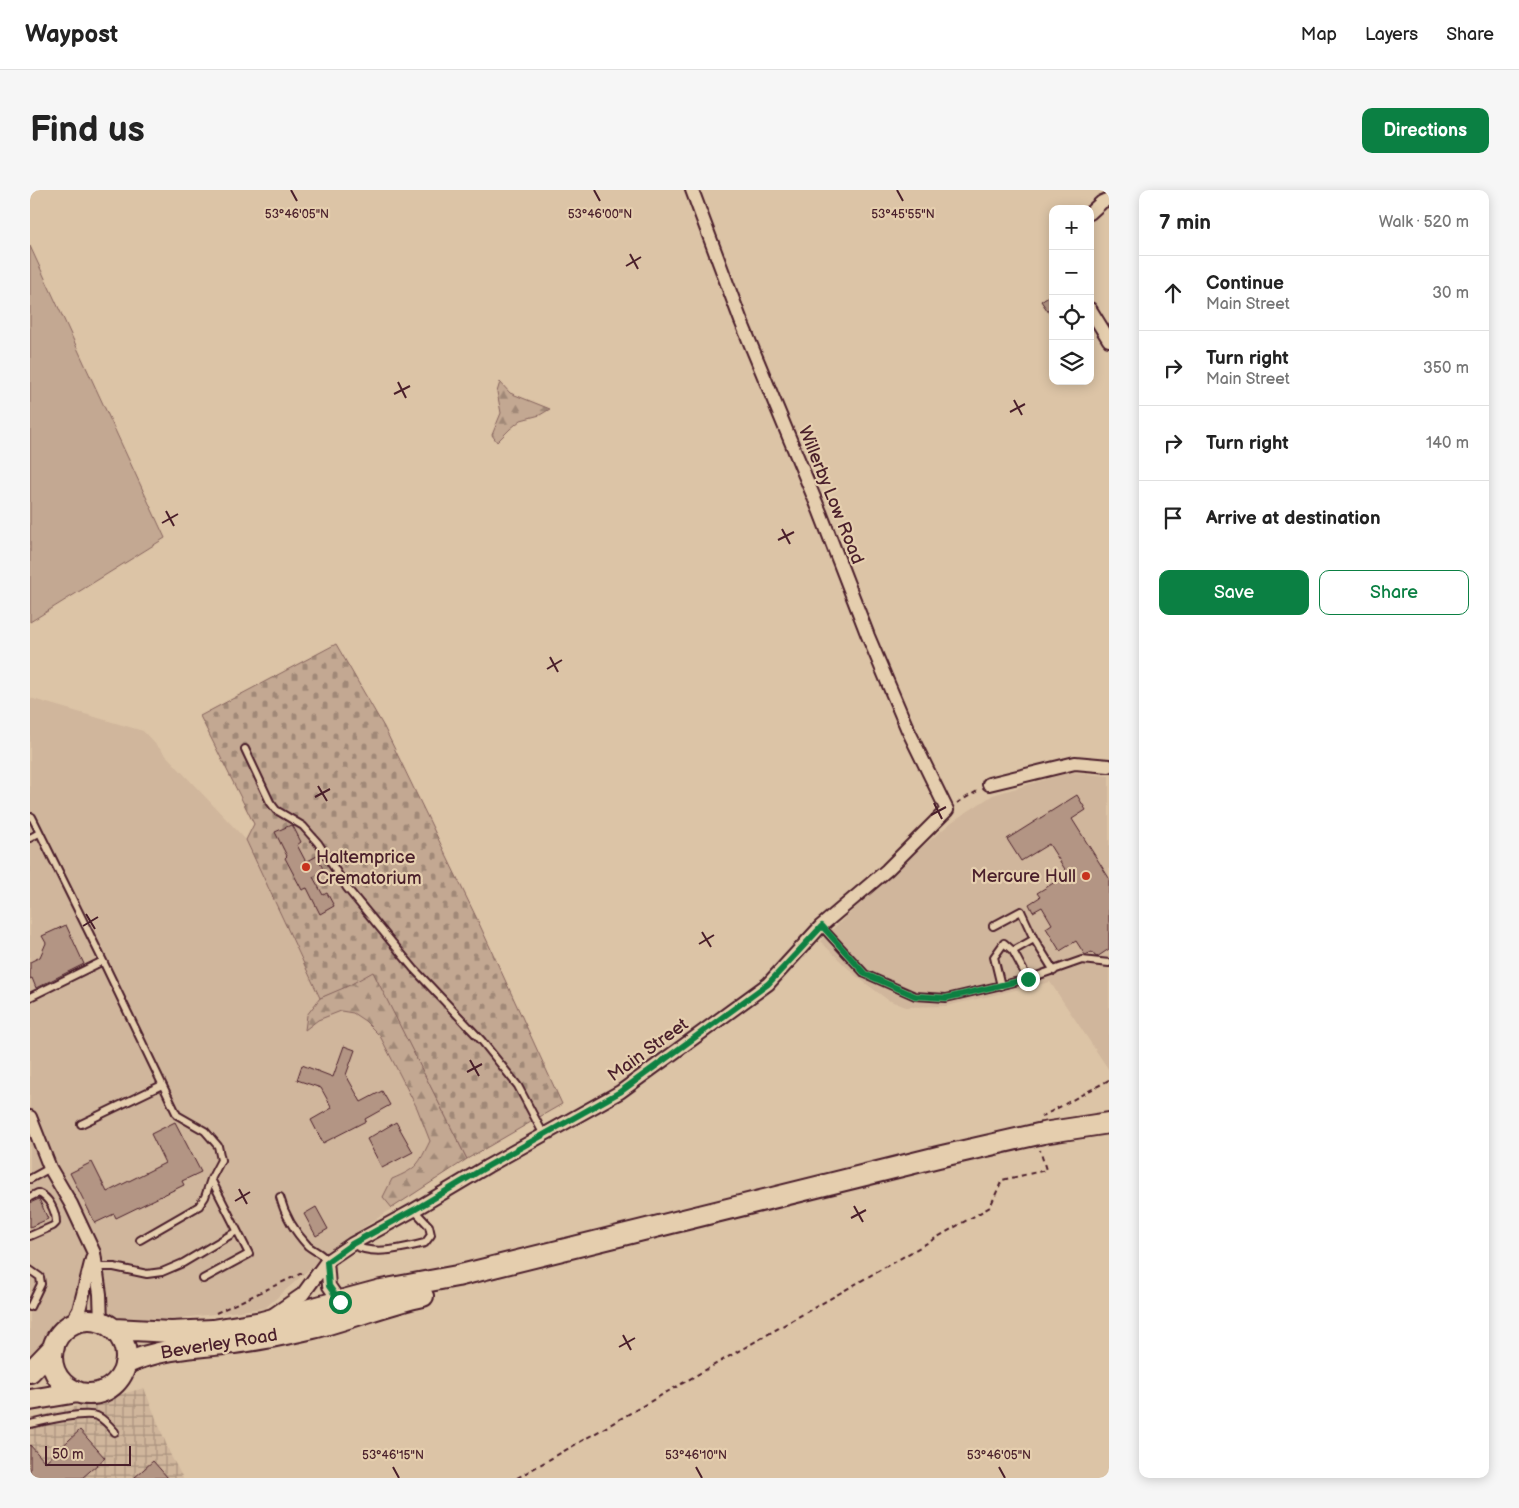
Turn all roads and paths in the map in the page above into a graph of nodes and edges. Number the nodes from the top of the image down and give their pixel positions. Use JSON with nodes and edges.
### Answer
{"nodes":[{"id":1,"x":692,"y":190,"type":"edge"},
{"id":2,"x":1109,"y":199,"type":"edge"},
{"id":3,"x":1094,"y":210,"type":"edge"},
{"id":4,"x":1094,"y":316,"type":"edge"},
{"id":5,"x":1109,"y":340,"type":"edge"},
{"id":6,"x":245,"y":749,"type":"dead end"},
{"id":7,"x":1109,"y":766,"type":"edge"},
{"id":8,"x":989,"y":784,"type":"joint"},
{"id":9,"x":947,"y":810,"type":"junction"},
{"id":10,"x":32,"y":817,"type":"dead end"},
{"id":11,"x":39,"y":833,"type":"junction"},
{"id":12,"x":30,"y":838,"type":"edge"},
{"id":13,"x":822,"y":926,"type":"junction"},
{"id":14,"x":993,"y":926,"type":"dead end"},
{"id":15,"x":1034,"y":938,"type":"junction"},
{"id":16,"x":1013,"y":951,"type":"junction"},
{"id":17,"x":103,"y":961,"type":"junction"},
{"id":18,"x":1109,"y":963,"type":"edge"},
{"id":19,"x":1054,"y":971,"type":"junction"},
{"id":20,"x":1028,"y":979,"type":"junction"},
{"id":21,"x":1001,"y":986,"type":"junction"},
{"id":22,"x":30,"y":997,"type":"edge"},
{"id":23,"x":1109,"y":1080,"type":"edge"},
{"id":24,"x":162,"y":1085,"type":"junction"},
{"id":25,"x":30,"y":1117,"type":"edge"},
{"id":26,"x":1040,"y":1117,"type":"dead end"},
{"id":27,"x":1109,"y":1123,"type":"edge"},
{"id":28,"x":81,"y":1124,"type":"dead end"},
{"id":29,"x":544,"y":1135,"type":"junction"},
{"id":30,"x":1109,"y":1136,"type":"edge"},
{"id":31,"x":1039,"y":1147,"type":"junction"},
{"id":32,"x":50,"y":1168,"type":"junction"},
{"id":33,"x":30,"y":1179,"type":"edge"},
{"id":34,"x":211,"y":1179,"type":"junction"},
{"id":35,"x":30,"y":1197,"type":"edge"},
{"id":36,"x":280,"y":1197,"type":"dead end"},
{"id":37,"x":414,"y":1210,"type":"junction"},
{"id":38,"x":238,"y":1231,"type":"junction"},
{"id":39,"x":30,"y":1236,"type":"edge"},
{"id":40,"x":140,"y":1240,"type":"dead end"},
{"id":41,"x":352,"y":1244,"type":"junction"},
{"id":42,"x":94,"y":1253,"type":"junction"},
{"id":43,"x":327,"y":1262,"type":"junction"},
{"id":44,"x":96,"y":1267,"type":"junction"},
{"id":45,"x":30,"y":1270,"type":"edge"},
{"id":46,"x":203,"y":1279,"type":"dead end"},
{"id":47,"x":340,"y":1302,"type":"junction"},
{"id":48,"x":30,"y":1307,"type":"edge"},
{"id":49,"x":211,"y":1315,"type":"dead end"},
{"id":50,"x":262,"y":1322,"type":"junction"},
{"id":51,"x":70,"y":1325,"type":"junction"},
{"id":52,"x":107,"y":1325,"type":"junction"},
{"id":53,"x":54,"y":1347,"type":"junction"},
{"id":54,"x":126,"y":1364,"type":"junction"},
{"id":55,"x":30,"y":1372,"type":"edge"},
{"id":56,"x":78,"y":1392,"type":"junction"},
{"id":57,"x":30,"y":1400,"type":"edge"},
{"id":58,"x":30,"y":1424,"type":"edge"},
{"id":59,"x":115,"y":1432,"type":"dead end"},
{"id":60,"x":517,"y":1478,"type":"edge"}],
"edges":[{"from":1,"to":9,"type":"street","name":"Willerby Low Road"},
{"from":2,"to":3,"type":"street"},
{"from":4,"to":5,"type":"street"},
{"from":6,"to":29,"type":"lane"},
{"from":7,"to":8,"type":"street"},
{"from":8,"to":9,"type":"path"},
{"from":9,"to":13,"type":"street","name":"Main Street"},
{"from":10,"to":11,"type":"lane"},
{"from":11,"to":12,"type":"lane"},
{"from":11,"to":17,"type":"lane"},
{"from":13,"to":21,"type":"lane"},
{"from":13,"to":29,"type":"street","name":"Main Street"},
{"from":14,"to":15,"type":"lane"},
{"from":15,"to":16,"type":"lane"},
{"from":15,"to":19,"type":"lane"},
{"from":16,"to":20,"type":"lane"},
{"from":16,"to":21,"type":"lane"},
{"from":17,"to":22,"type":"lane"},
{"from":17,"to":24,"type":"lane"},
{"from":18,"to":19,"type":"lane"},
{"from":19,"to":20,"type":"lane"},
{"from":20,"to":21,"type":"lane"},
{"from":23,"to":26,"type":"path"},
{"from":24,"to":28,"type":"lane"},
{"from":24,"to":34,"type":"lane"},
{"from":25,"to":32,"type":"street"},
{"from":27,"to":47,"type":"highway","name":"Beverley Road"},
{"from":29,"to":37,"type":"street","name":"Main Street"},
{"from":30,"to":31,"type":"highway","name":"Beverley Road"},
{"from":31,"to":54,"type":"highway","name":"Beverley Road"},
{"from":31,"to":60,"type":"path"},
{"from":32,"to":33,"type":"lane"},
{"from":32,"to":42,"type":"street"},
{"from":34,"to":38,"type":"lane"},
{"from":34,"to":40,"type":"lane"},
{"from":35,"to":39,"type":"lane"},
{"from":36,"to":43,"type":"lane"},
{"from":37,"to":41,"type":"street","name":"Main Street"},
{"from":37,"to":41,"type":"lane"},
{"from":38,"to":44,"type":"lane"},
{"from":38,"to":46,"type":"lane"},
{"from":41,"to":43,"type":"street","name":"Main Street"},
{"from":42,"to":44,"type":"street"},
{"from":42,"to":51,"type":"street"},
{"from":43,"to":47,"type":"street"},
{"from":43,"to":49,"type":"path"},
{"from":43,"to":50,"type":"street","name":"Main Street"},
{"from":44,"to":52,"type":"street"},
{"from":45,"to":48,"type":"lane"},
{"from":47,"to":50,"type":"highway","name":"Beverley Road"},
{"from":50,"to":52,"type":"highway","name":"Beverley Road"},
{"from":51,"to":52,"type":"highway"},
{"from":51,"to":53,"type":"highway"},
{"from":52,"to":54,"type":"highway"},
{"from":53,"to":55,"type":"highway"},
{"from":53,"to":56,"type":"highway"},
{"from":54,"to":56,"type":"highway"},
{"from":56,"to":57,"type":"highway"},
{"from":58,"to":59,"type":"lane"}]}
